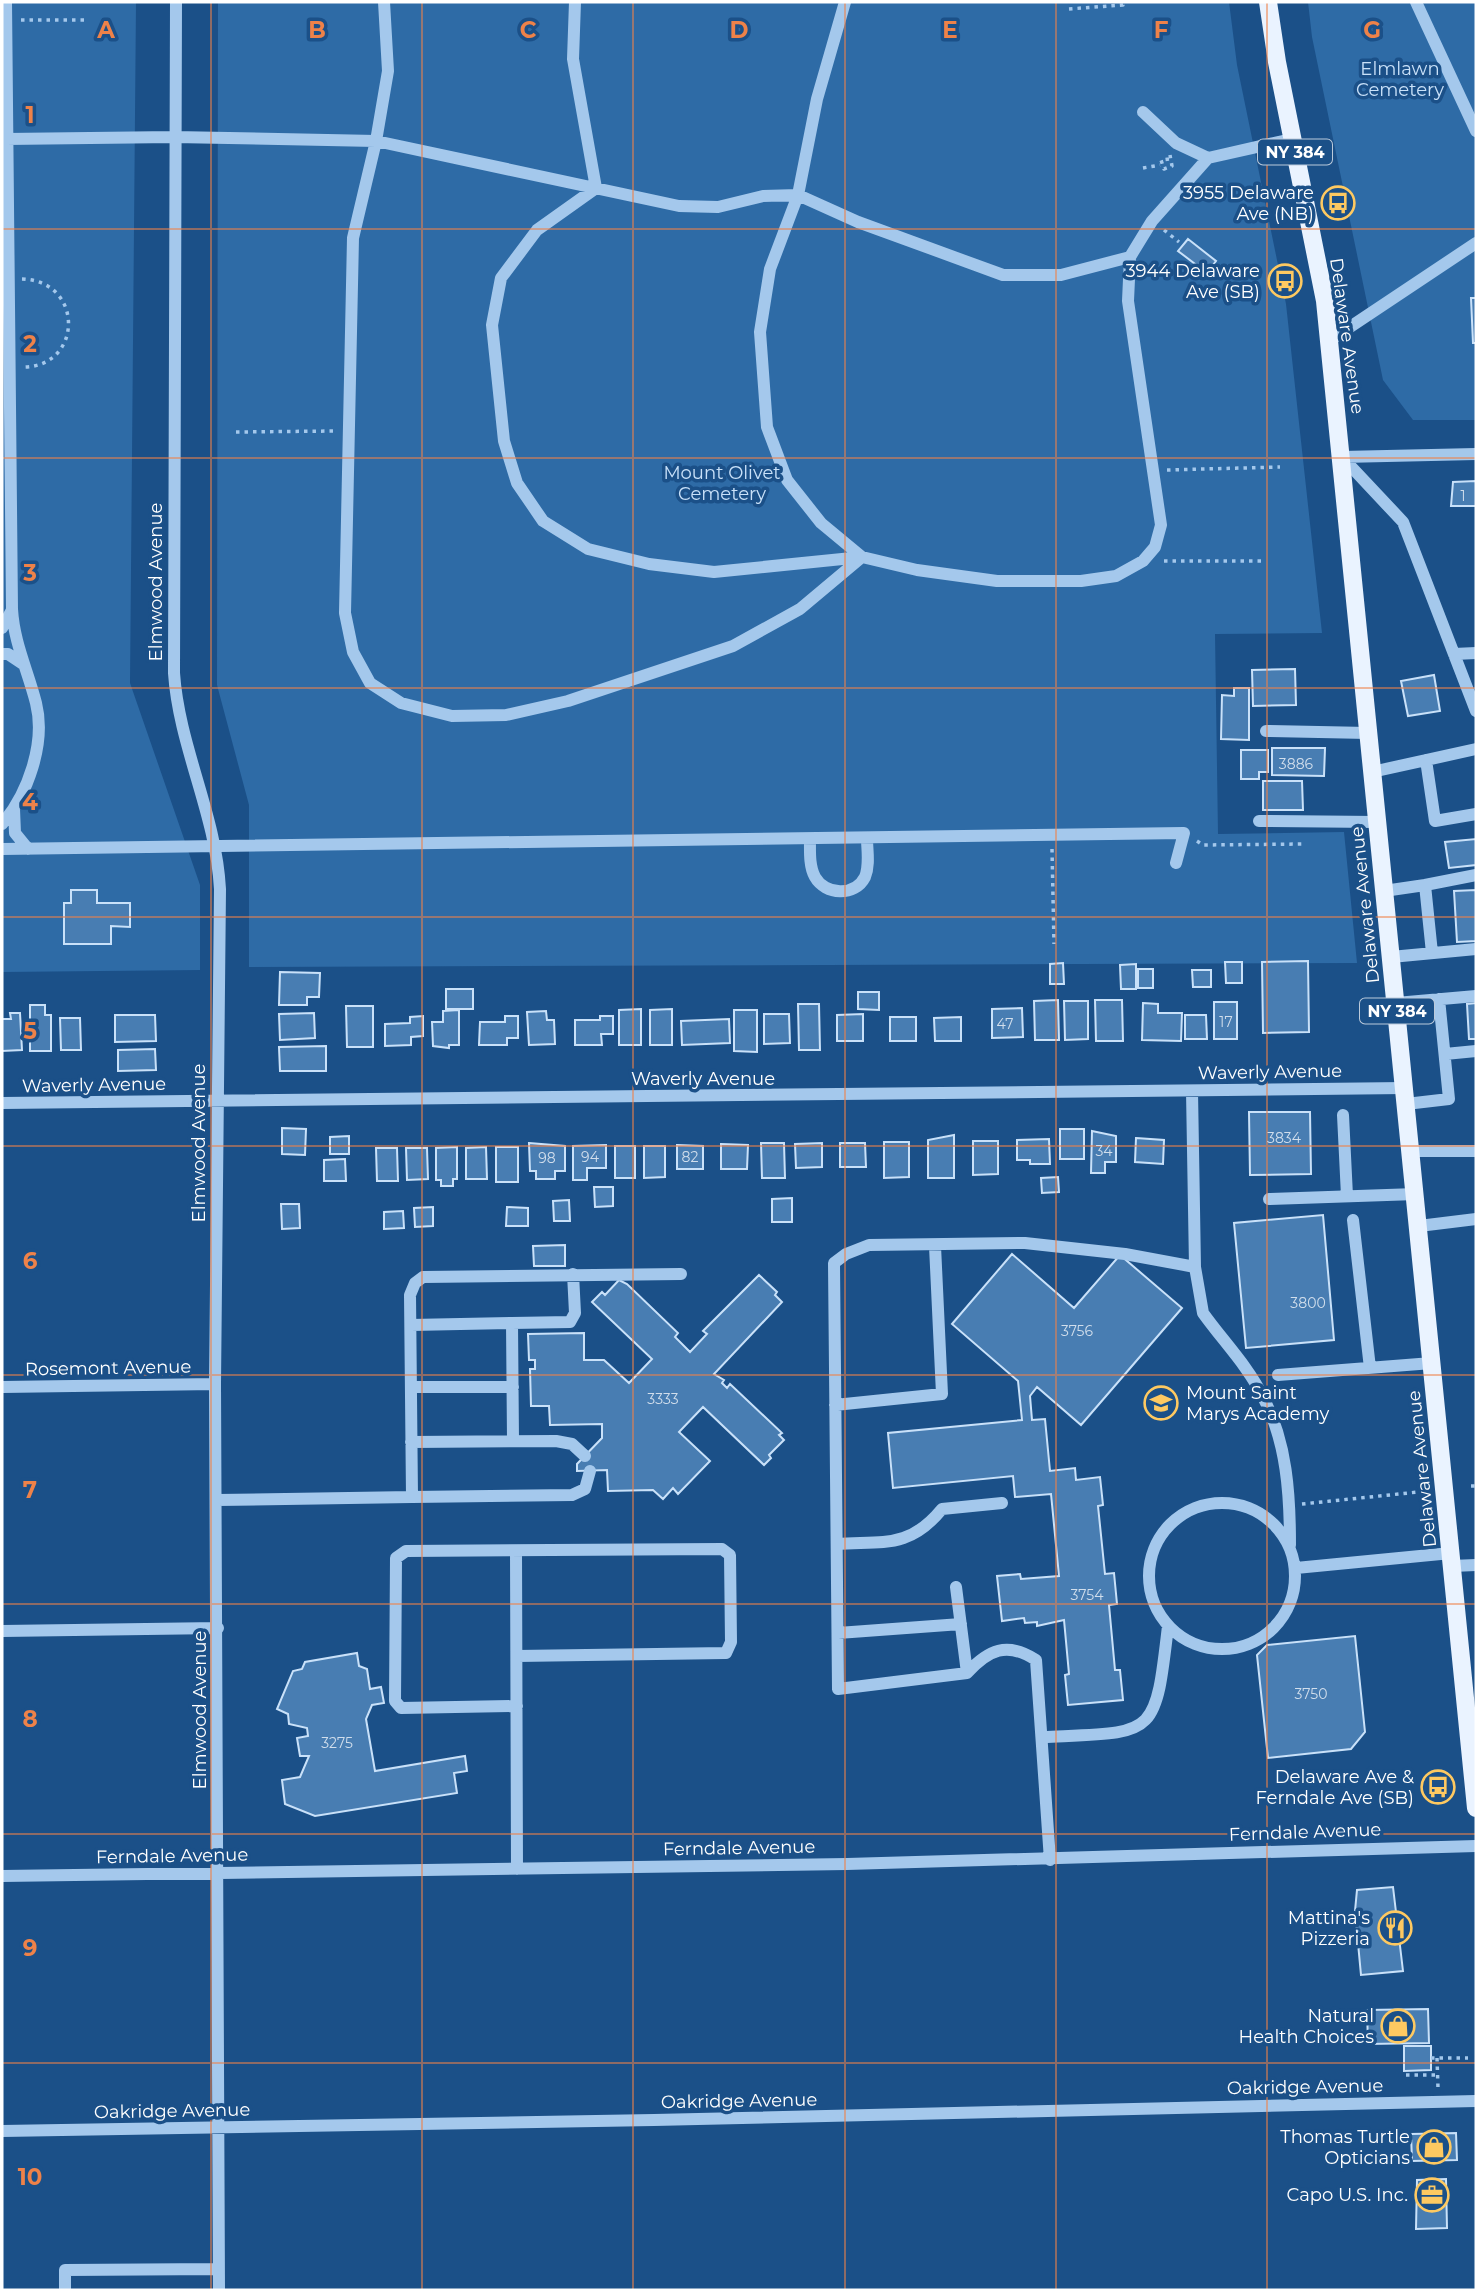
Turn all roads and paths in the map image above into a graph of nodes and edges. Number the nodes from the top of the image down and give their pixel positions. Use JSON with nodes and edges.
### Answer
{"nodes":[{"id":1,"x":6,"y":2,"type":"edge"},
{"id":2,"x":176,"y":2,"type":"edge"},
{"id":3,"x":384,"y":2,"type":"edge"},
{"id":4,"x":575,"y":2,"type":"edge"},
{"id":5,"x":845,"y":2,"type":"edge"},
{"id":6,"x":1123,"y":2,"type":"edge"},
{"id":7,"x":1268,"y":2,"type":"edge"},
{"id":8,"x":1416,"y":2,"type":"edge"},
{"id":9,"x":1069,"y":9,"type":"dead end"},
{"id":10,"x":5,"y":20,"type":"junction"},
{"id":11,"x":89,"y":20,"type":"dead end"},
{"id":12,"x":4,"y":66,"type":"edge"},
{"id":13,"x":1143,"y":112,"type":"dead end"},
{"id":14,"x":1476,"y":131,"type":"edge"},
{"id":15,"x":174,"y":137,"type":"junction"},
{"id":16,"x":6,"y":139,"type":"junction"},
{"id":17,"x":1292,"y":139,"type":"junction"},
{"id":18,"x":376,"y":141,"type":"junction"},
{"id":19,"x":1208,"y":158,"type":"junction"},
{"id":20,"x":1160,"y":165,"type":"dead end"},
{"id":21,"x":1143,"y":168,"type":"dead end"},
{"id":22,"x":596,"y":188,"type":"junction"},
{"id":23,"x":798,"y":195,"type":"junction"},
{"id":24,"x":5,"y":215,"type":"edge"},
{"id":25,"x":1476,"y":243,"type":"edge"},
{"id":26,"x":1130,"y":257,"type":"junction"},
{"id":27,"x":8,"y":278,"type":"junction"},
{"id":28,"x":1329,"y":341,"type":"junction"},
{"id":29,"x":9,"y":367,"type":"junction"},
{"id":30,"x":349,"y":431,"type":"junction"},
{"id":31,"x":236,"y":432,"type":"dead end"},
{"id":32,"x":1476,"y":454,"type":"edge"},
{"id":33,"x":1342,"y":457,"type":"junction"},
{"id":34,"x":1280,"y":467,"type":"dead end"},
{"id":35,"x":1155,"y":471,"type":"junction"},
{"id":36,"x":862,"y":557,"type":"junction"},
{"id":37,"x":1143,"y":561,"type":"junction"},
{"id":38,"x":1263,"y":561,"type":"dead end"},
{"id":39,"x":12,"y":609,"type":"junction"},
{"id":40,"x":2,"y":628,"type":"edge"},
{"id":41,"x":2,"y":653,"type":"edge"},
{"id":42,"x":1476,"y":653,"type":"edge"},
{"id":43,"x":1454,"y":654,"type":"junction"},
{"id":44,"x":23,"y":664,"type":"junction"},
{"id":45,"x":1476,"y":711,"type":"edge"},
{"id":46,"x":1266,"y":731,"type":"dead end"},
{"id":47,"x":1368,"y":733,"type":"junction"},
{"id":48,"x":1476,"y":749,"type":"edge"},
{"id":49,"x":1426,"y":760,"type":"junction"},
{"id":50,"x":1372,"y":772,"type":"junction"},
{"id":51,"x":15,"y":809,"type":"junction"},
{"id":52,"x":1476,"y":814,"type":"edge"},
{"id":53,"x":1259,"y":821,"type":"dead end"},
{"id":54,"x":1377,"y":822,"type":"junction"},
{"id":55,"x":2,"y":824,"type":"edge"},
{"id":56,"x":1184,"y":833,"type":"junction"},
{"id":57,"x":1052,"y":835,"type":"junction"},
{"id":58,"x":810,"y":838,"type":"junction"},
{"id":59,"x":867,"y":838,"type":"junction"},
{"id":60,"x":1303,"y":844,"type":"dead end"},
{"id":61,"x":216,"y":846,"type":"junction"},
{"id":62,"x":2,"y":849,"type":"edge"},
{"id":63,"x":28,"y":849,"type":"junction"},
{"id":64,"x":1176,"y":863,"type":"dead end"},
{"id":65,"x":1476,"y":875,"type":"edge"},
{"id":66,"x":1425,"y":885,"type":"junction"},
{"id":67,"x":1384,"y":891,"type":"junction"},
{"id":68,"x":1054,"y":944,"type":"dead end"},
{"id":69,"x":1476,"y":949,"type":"edge"},
{"id":70,"x":1432,"y":953,"type":"junction"},
{"id":71,"x":1391,"y":957,"type":"junction"},
{"id":72,"x":1476,"y":996,"type":"edge"},
{"id":73,"x":1439,"y":999,"type":"junction"},
{"id":74,"x":1396,"y":1003,"type":"junction"},
{"id":75,"x":1476,"y":1051,"type":"edge"},
{"id":76,"x":1445,"y":1055,"type":"junction"},
{"id":77,"x":1192,"y":1091,"type":"junction"},
{"id":78,"x":1405,"y":1096,"type":"junction"},
{"id":79,"x":216,"y":1101,"type":"junction"},
{"id":80,"x":2,"y":1103,"type":"edge"},
{"id":81,"x":1343,"y":1115,"type":"dead end"},
{"id":82,"x":1411,"y":1151,"type":"junction"},
{"id":83,"x":1476,"y":1151,"type":"edge"},
{"id":84,"x":1416,"y":1194,"type":"junction"},
{"id":85,"x":1347,"y":1196,"type":"junction"},
{"id":86,"x":1269,"y":1199,"type":"dead end"},
{"id":87,"x":1476,"y":1219,"type":"edge"},
{"id":88,"x":1353,"y":1220,"type":"dead end"},
{"id":89,"x":1419,"y":1226,"type":"junction"},
{"id":90,"x":935,"y":1246,"type":"junction"},
{"id":91,"x":1195,"y":1267,"type":"junction"},
{"id":92,"x":681,"y":1274,"type":"dead end"},
{"id":93,"x":573,"y":1275,"type":"junction"},
{"id":94,"x":512,"y":1324,"type":"junction"},
{"id":95,"x":411,"y":1325,"type":"junction"},
{"id":96,"x":1432,"y":1363,"type":"junction"},
{"id":97,"x":1370,"y":1368,"type":"junction"},
{"id":98,"x":1278,"y":1375,"type":"dead end"},
{"id":99,"x":215,"y":1384,"type":"junction"},
{"id":100,"x":2,"y":1387,"type":"edge"},
{"id":101,"x":411,"y":1387,"type":"junction"},
{"id":102,"x":513,"y":1387,"type":"junction"},
{"id":103,"x":835,"y":1405,"type":"junction"},
{"id":104,"x":411,"y":1441,"type":"junction"},
{"id":105,"x":513,"y":1441,"type":"junction"},
{"id":106,"x":584,"y":1456,"type":"dead end"},
{"id":107,"x":590,"y":1471,"type":"dead end"},
{"id":108,"x":1418,"y":1492,"type":"dead end"},
{"id":109,"x":412,"y":1497,"type":"junction"},
{"id":110,"x":217,"y":1500,"type":"junction"},
{"id":111,"x":1002,"y":1503,"type":"dead end"},
{"id":112,"x":1289,"y":1505,"type":"junction"},
{"id":113,"x":837,"y":1544,"type":"junction"},
{"id":114,"x":1290,"y":1545,"type":"junction"},
{"id":115,"x":516,"y":1551,"type":"junction"},
{"id":116,"x":1452,"y":1560,"type":"junction"},
{"id":117,"x":1476,"y":1565,"type":"edge"},
{"id":118,"x":1296,"y":1568,"type":"junction"},
{"id":119,"x":956,"y":1587,"type":"dead end"},
{"id":120,"x":961,"y":1624,"type":"junction"},
{"id":121,"x":1168,"y":1626,"type":"junction"},
{"id":122,"x":218,"y":1628,"type":"junction"},
{"id":123,"x":2,"y":1631,"type":"edge"},
{"id":124,"x":838,"y":1633,"type":"junction"},
{"id":125,"x":517,"y":1656,"type":"junction"},
{"id":126,"x":967,"y":1673,"type":"junction"},
{"id":127,"x":517,"y":1706,"type":"junction"},
{"id":128,"x":1043,"y":1737,"type":"junction"},
{"id":129,"x":1476,"y":1808,"type":"edge"},
{"id":130,"x":1476,"y":1846,"type":"edge"},
{"id":131,"x":1049,"y":1860,"type":"junction"},
{"id":132,"x":517,"y":1869,"type":"junction"},
{"id":133,"x":219,"y":1873,"type":"junction"},
{"id":134,"x":2,"y":1876,"type":"edge"},
{"id":135,"x":1431,"y":2058,"type":"dead end"},
{"id":136,"x":1437,"y":2058,"type":"junction"},
{"id":137,"x":1468,"y":2058,"type":"dead end"},
{"id":138,"x":1406,"y":2075,"type":"dead end"},
{"id":139,"x":1437,"y":2075,"type":"junction"},
{"id":140,"x":1438,"y":2088,"type":"dead end"},
{"id":141,"x":1476,"y":2101,"type":"edge"},
{"id":142,"x":218,"y":2128,"type":"junction"},
{"id":143,"x":2,"y":2131,"type":"edge"},
{"id":144,"x":219,"y":2269,"type":"junction"},
{"id":145,"x":65,"y":2290,"type":"edge"},
{"id":146,"x":219,"y":2290,"type":"edge"}],
"edges":[{"from":1,"to":10,"type":"street"},
{"from":2,"to":15,"type":"street","name":"Elmwood Avenue"},
{"from":3,"to":18,"type":"street"},
{"from":4,"to":22,"type":"street"},
{"from":5,"to":23,"type":"street"},
{"from":6,"to":9,"type":"path"},
{"from":7,"to":17,"type":"main road","name":"Delaware Avenue","number":"NY 384"},
{"from":8,"to":14,"type":"street"},
{"from":10,"to":11,"type":"path"},
{"from":10,"to":12,"type":"street"},
{"from":12,"to":16,"type":"street"},
{"from":13,"to":19,"type":"street"},
{"from":15,"to":16,"type":"street"},
{"from":15,"to":18,"type":"street"},
{"from":15,"to":61,"type":"street","name":"Elmwood Avenue"},
{"from":16,"to":24,"type":"street"},
{"from":17,"to":19,"type":"street"},
{"from":17,"to":28,"type":"main road","name":"Delaware Avenue","number":"NY 384"},
{"from":18,"to":22,"type":"street"},
{"from":18,"to":30,"type":"street"},
{"from":19,"to":26,"type":"street"},
{"from":20,"to":21,"type":"path"},
{"from":22,"to":23,"type":"street"},
{"from":22,"to":36,"type":"street"},
{"from":23,"to":26,"type":"street"},
{"from":23,"to":36,"type":"street"},
{"from":24,"to":27,"type":"street"},
{"from":25,"to":28,"type":"street"},
{"from":26,"to":35,"type":"street"},
{"from":27,"to":29,"type":"street"},
{"from":27,"to":29,"type":"path"},
{"from":28,"to":33,"type":"main road","name":"Delaware Avenue","number":"NY 384"},
{"from":29,"to":39,"type":"street"},
{"from":30,"to":31,"type":"path"},
{"from":30,"to":36,"type":"street"},
{"from":32,"to":33,"type":"street"},
{"from":33,"to":43,"type":"street"},
{"from":33,"to":47,"type":"main road","name":"Delaware Avenue","number":"NY 384"},
{"from":34,"to":35,"type":"path"},
{"from":35,"to":37,"type":"street"},
{"from":36,"to":37,"type":"street"},
{"from":37,"to":38,"type":"path"},
{"from":39,"to":40,"type":"street"},
{"from":39,"to":44,"type":"street"},
{"from":41,"to":44,"type":"street"},
{"from":42,"to":43,"type":"street"},
{"from":43,"to":45,"type":"street"},
{"from":44,"to":51,"type":"street"},
{"from":46,"to":47,"type":"street"},
{"from":47,"to":50,"type":"main road","name":"Delaware Avenue","number":"NY 384"},
{"from":48,"to":49,"type":"street"},
{"from":49,"to":50,"type":"street"},
{"from":49,"to":52,"type":"street"},
{"from":50,"to":54,"type":"main road","name":"Delaware Avenue","number":"NY 384"},
{"from":51,"to":55,"type":"street"},
{"from":51,"to":63,"type":"street"},
{"from":53,"to":54,"type":"street"},
{"from":54,"to":67,"type":"main road","name":"Delaware Avenue","number":"NY 384"},
{"from":56,"to":57,"type":"street"},
{"from":56,"to":60,"type":"path"},
{"from":56,"to":64,"type":"street"},
{"from":57,"to":59,"type":"street"},
{"from":57,"to":68,"type":"path"},
{"from":58,"to":59,"type":"street"},
{"from":58,"to":59,"type":"street"},
{"from":58,"to":61,"type":"street"},
{"from":61,"to":63,"type":"street"},
{"from":61,"to":79,"type":"street","name":"Elmwood Avenue"},
{"from":62,"to":63,"type":"street"},
{"from":65,"to":66,"type":"street"},
{"from":66,"to":67,"type":"street"},
{"from":66,"to":70,"type":"street"},
{"from":67,"to":71,"type":"main road","name":"Delaware Avenue","number":"NY 384"},
{"from":69,"to":70,"type":"street"},
{"from":70,"to":71,"type":"street"},
{"from":71,"to":74,"type":"main road","name":"Delaware Avenue","number":"NY 384"},
{"from":72,"to":73,"type":"street"},
{"from":73,"to":74,"type":"street"},
{"from":73,"to":76,"type":"street"},
{"from":74,"to":78,"type":"main road","name":"Delaware Avenue","number":"NY 384"},
{"from":75,"to":76,"type":"street"},
{"from":76,"to":78,"type":"street","name":"Waverly Avenue"},
{"from":77,"to":78,"type":"street","name":"Waverly Avenue"},
{"from":77,"to":79,"type":"street","name":"Waverly Avenue"},
{"from":77,"to":91,"type":"street"},
{"from":78,"to":82,"type":"main road","name":"Delaware Avenue","number":"NY 384"},
{"from":79,"to":80,"type":"street","name":"Waverly Avenue"},
{"from":79,"to":99,"type":"street","name":"Elmwood Avenue"},
{"from":81,"to":85,"type":"street"},
{"from":82,"to":83,"type":"street"},
{"from":82,"to":84,"type":"main road","name":"Delaware Avenue","number":"NY 384"},
{"from":84,"to":85,"type":"street"},
{"from":84,"to":89,"type":"main road","name":"Delaware Avenue","number":"NY 384"},
{"from":85,"to":86,"type":"street"},
{"from":87,"to":89,"type":"street"},
{"from":88,"to":97,"type":"street"},
{"from":89,"to":96,"type":"main road","name":"Delaware Avenue","number":"NY 384"},
{"from":90,"to":91,"type":"street"},
{"from":90,"to":103,"type":"street"},
{"from":90,"to":103,"type":"street"},
{"from":91,"to":112,"type":"street"},
{"from":92,"to":93,"type":"street"},
{"from":93,"to":94,"type":"street"},
{"from":93,"to":95,"type":"street"},
{"from":94,"to":95,"type":"street"},
{"from":94,"to":102,"type":"street"},
{"from":95,"to":101,"type":"street"},
{"from":96,"to":97,"type":"street"},
{"from":96,"to":116,"type":"main road","name":"Delaware Avenue","number":"NY 384"},
{"from":97,"to":98,"type":"street"},
{"from":99,"to":100,"type":"street","name":"Rosemont Avenue"},
{"from":99,"to":110,"type":"street","name":"Elmwood Avenue"},
{"from":101,"to":102,"type":"street"},
{"from":101,"to":104,"type":"street"},
{"from":102,"to":105,"type":"street"},
{"from":103,"to":113,"type":"street"},
{"from":104,"to":105,"type":"street"},
{"from":104,"to":109,"type":"street"},
{"from":105,"to":106,"type":"street"},
{"from":107,"to":109,"type":"street"},
{"from":108,"to":112,"type":"path"},
{"from":109,"to":110,"type":"street"},
{"from":110,"to":122,"type":"street","name":"Elmwood Avenue"},
{"from":111,"to":113,"type":"street"},
{"from":112,"to":114,"type":"street"},
{"from":113,"to":124,"type":"street"},
{"from":114,"to":118,"type":"street"},
{"from":114,"to":121,"type":"street"},
{"from":115,"to":125,"type":"street"},
{"from":115,"to":125,"type":"street"},
{"from":115,"to":127,"type":"street"},
{"from":116,"to":117,"type":"street"},
{"from":116,"to":118,"type":"street"},
{"from":116,"to":129,"type":"main road","name":"Delaware Avenue","number":"NY 384"},
{"from":118,"to":121,"type":"street"},
{"from":119,"to":120,"type":"street"},
{"from":120,"to":124,"type":"street"},
{"from":120,"to":126,"type":"street"},
{"from":121,"to":128,"type":"street"},
{"from":122,"to":123,"type":"street"},
{"from":122,"to":133,"type":"street","name":"Elmwood Avenue"},
{"from":124,"to":126,"type":"street"},
{"from":125,"to":127,"type":"street"},
{"from":126,"to":128,"type":"street"},
{"from":127,"to":132,"type":"street"},
{"from":128,"to":131,"type":"street"},
{"from":130,"to":131,"type":"street","name":"Ferndale Avenue"},
{"from":131,"to":132,"type":"street","name":"Ferndale Avenue"},
{"from":132,"to":133,"type":"street","name":"Ferndale Avenue"},
{"from":133,"to":134,"type":"street","name":"Ferndale Avenue"},
{"from":133,"to":142,"type":"street","name":"Elmwood Avenue"},
{"from":135,"to":136,"type":"path"},
{"from":136,"to":137,"type":"path"},
{"from":136,"to":139,"type":"path"},
{"from":138,"to":139,"type":"path"},
{"from":139,"to":140,"type":"path"},
{"from":141,"to":142,"type":"street","name":"Oakridge Avenue"},
{"from":142,"to":143,"type":"street","name":"Oakridge Avenue"},
{"from":142,"to":144,"type":"street","name":"Elmwood Avenue"},
{"from":144,"to":145,"type":"street"},
{"from":144,"to":146,"type":"street","name":"Elmwood Avenue"}]}
